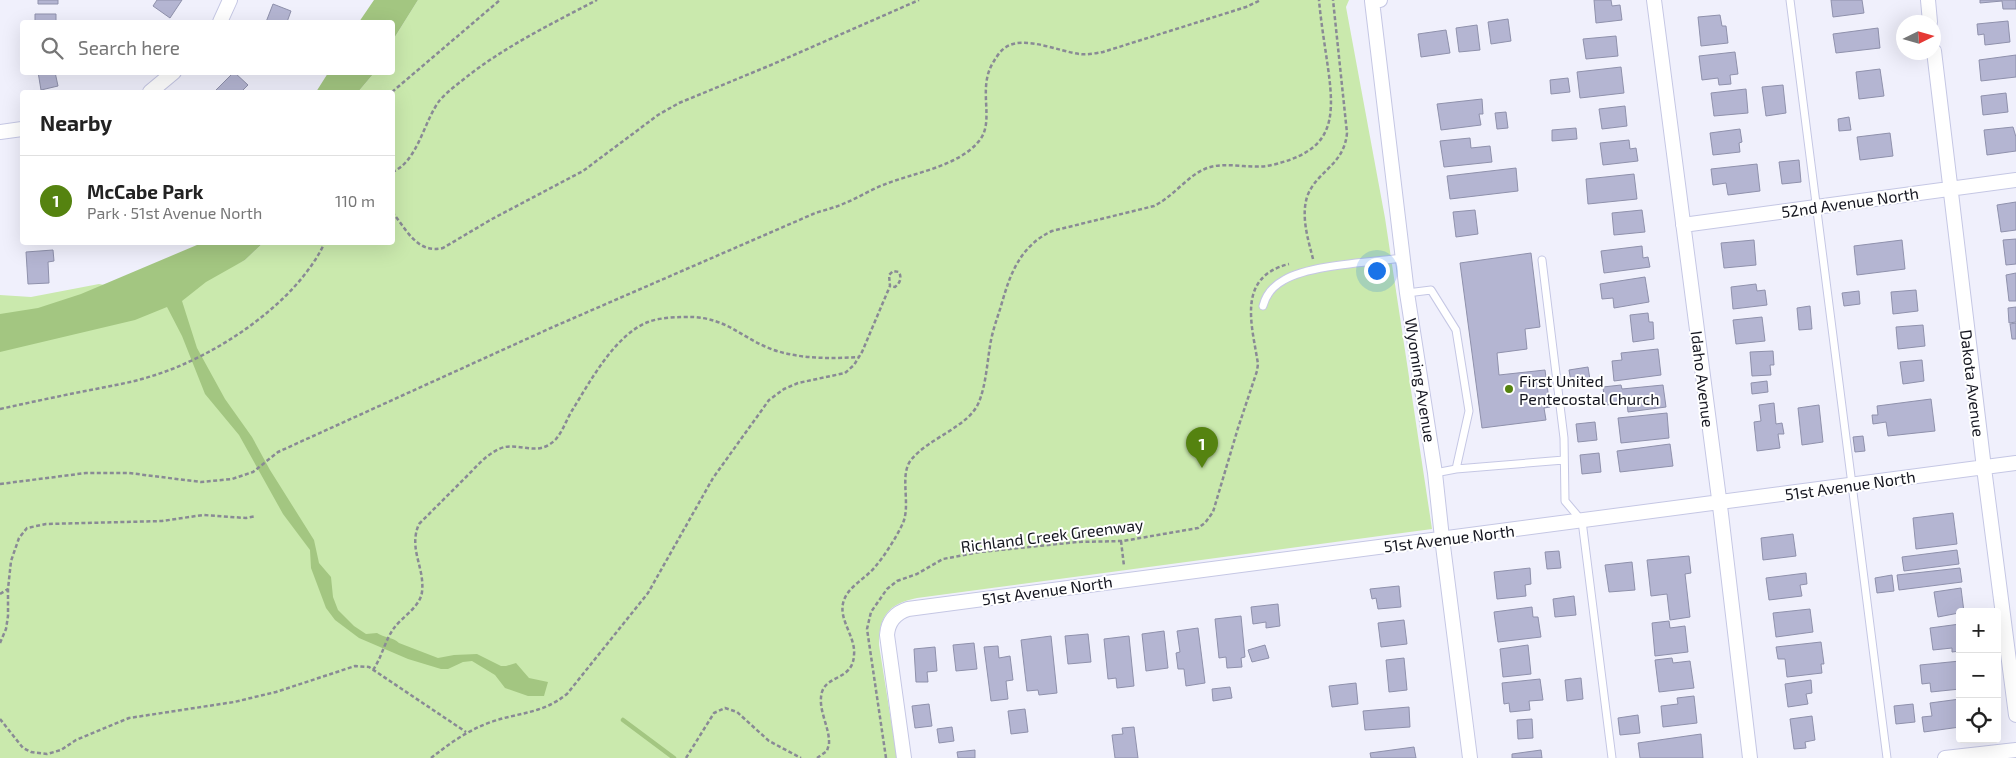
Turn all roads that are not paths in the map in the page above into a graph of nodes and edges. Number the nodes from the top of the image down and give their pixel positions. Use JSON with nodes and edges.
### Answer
{"nodes":[{"id":1,"x":230,"y":0,"type":"edge"},
{"id":2,"x":1376,"y":0,"type":"edge"},
{"id":3,"x":1654,"y":0,"type":"edge"},
{"id":4,"x":1790,"y":0,"type":"edge"},
{"id":5,"x":1928,"y":0,"type":"edge"},
{"id":6,"x":1929,"y":15,"type":"edge"},
{"id":7,"x":221,"y":20,"type":"edge"},
{"id":8,"x":1935,"y":60,"type":"edge"},
{"id":9,"x":170,"y":75,"type":"edge"},
{"id":10,"x":152,"y":90,"type":"edge"},
{"id":11,"x":20,"y":129,"type":"edge"},
{"id":12,"x":0,"y":132,"type":"edge"},
{"id":13,"x":2016,"y":180,"type":"edge"},
{"id":14,"x":1949,"y":189,"type":"junction"},
{"id":15,"x":1816,"y":207,"type":"junction"},
{"id":16,"x":1683,"y":225,"type":"junction"},
{"id":17,"x":1403,"y":258,"type":"junction"},
{"id":18,"x":1542,"y":260,"type":"dead end"},
{"id":19,"x":1407,"y":293,"type":"junction"},
{"id":20,"x":1263,"y":306,"type":"dead end"},
{"id":21,"x":1564,"y":460,"type":"junction"},
{"id":22,"x":2016,"y":463,"type":"edge"},
{"id":23,"x":1984,"y":468,"type":"junction"},
{"id":24,"x":1456,"y":469,"type":"junction"},
{"id":25,"x":1435,"y":473,"type":"junction"},
{"id":26,"x":1852,"y":485,"type":"junction"},
{"id":27,"x":1719,"y":503,"type":"junction"},
{"id":28,"x":1582,"y":521,"type":"junction"},
{"id":29,"x":1442,"y":538,"type":"junction"},
{"id":30,"x":2016,"y":715,"type":"edge"},
{"id":31,"x":2016,"y":750,"type":"edge"},
{"id":32,"x":904,"y":758,"type":"edge"},
{"id":33,"x":1470,"y":758,"type":"edge"},
{"id":34,"x":1612,"y":758,"type":"edge"},
{"id":35,"x":1750,"y":758,"type":"edge"},
{"id":36,"x":1887,"y":758,"type":"edge"},
{"id":37,"x":1945,"y":758,"type":"edge"}],
"edges":[{"from":1,"to":7,"type":"street"},
{"from":2,"to":17,"type":"street","name":"Wyoming Avenue"},
{"from":3,"to":16,"type":"street","name":"Idaho Avenue"},
{"from":4,"to":15,"type":"lane"},
{"from":5,"to":6,"type":"street"},
{"from":8,"to":14,"type":"street","name":"Dakota Avenue"},
{"from":9,"to":10,"type":"street"},
{"from":11,"to":12,"type":"street"},
{"from":13,"to":14,"type":"street","name":"52nd Avenue North"},
{"from":14,"to":15,"type":"street","name":"52nd Avenue North"},
{"from":14,"to":23,"type":"street","name":"Dakota Avenue"},
{"from":15,"to":16,"type":"street","name":"52nd Avenue North"},
{"from":15,"to":26,"type":"lane"},
{"from":16,"to":27,"type":"street","name":"Idaho Avenue"},
{"from":17,"to":19,"type":"street","name":"Wyoming Avenue"},
{"from":17,"to":20,"type":"lane"},
{"from":18,"to":21,"type":"lane"},
{"from":19,"to":24,"type":"lane"},
{"from":19,"to":25,"type":"street","name":"Wyoming Avenue"},
{"from":21,"to":24,"type":"lane"},
{"from":21,"to":28,"type":"lane"},
{"from":22,"to":23,"type":"street","name":"51st Avenue North"},
{"from":23,"to":26,"type":"street","name":"51st Avenue North"},
{"from":23,"to":30,"type":"street","name":"Dakota Avenue"},
{"from":24,"to":25,"type":"lane"},
{"from":25,"to":29,"type":"street","name":"Wyoming Avenue"},
{"from":26,"to":27,"type":"street","name":"51st Avenue North"},
{"from":26,"to":36,"type":"lane"},
{"from":27,"to":28,"type":"street","name":"51st Avenue North"},
{"from":27,"to":35,"type":"street","name":"Idaho Avenue"},
{"from":28,"to":29,"type":"street","name":"51st Avenue North"},
{"from":28,"to":34,"type":"lane"},
{"from":29,"to":32,"type":"street","name":"51st Avenue North"},
{"from":29,"to":33,"type":"street","name":"Wyoming Avenue"},
{"from":31,"to":37,"type":"street"}]}
